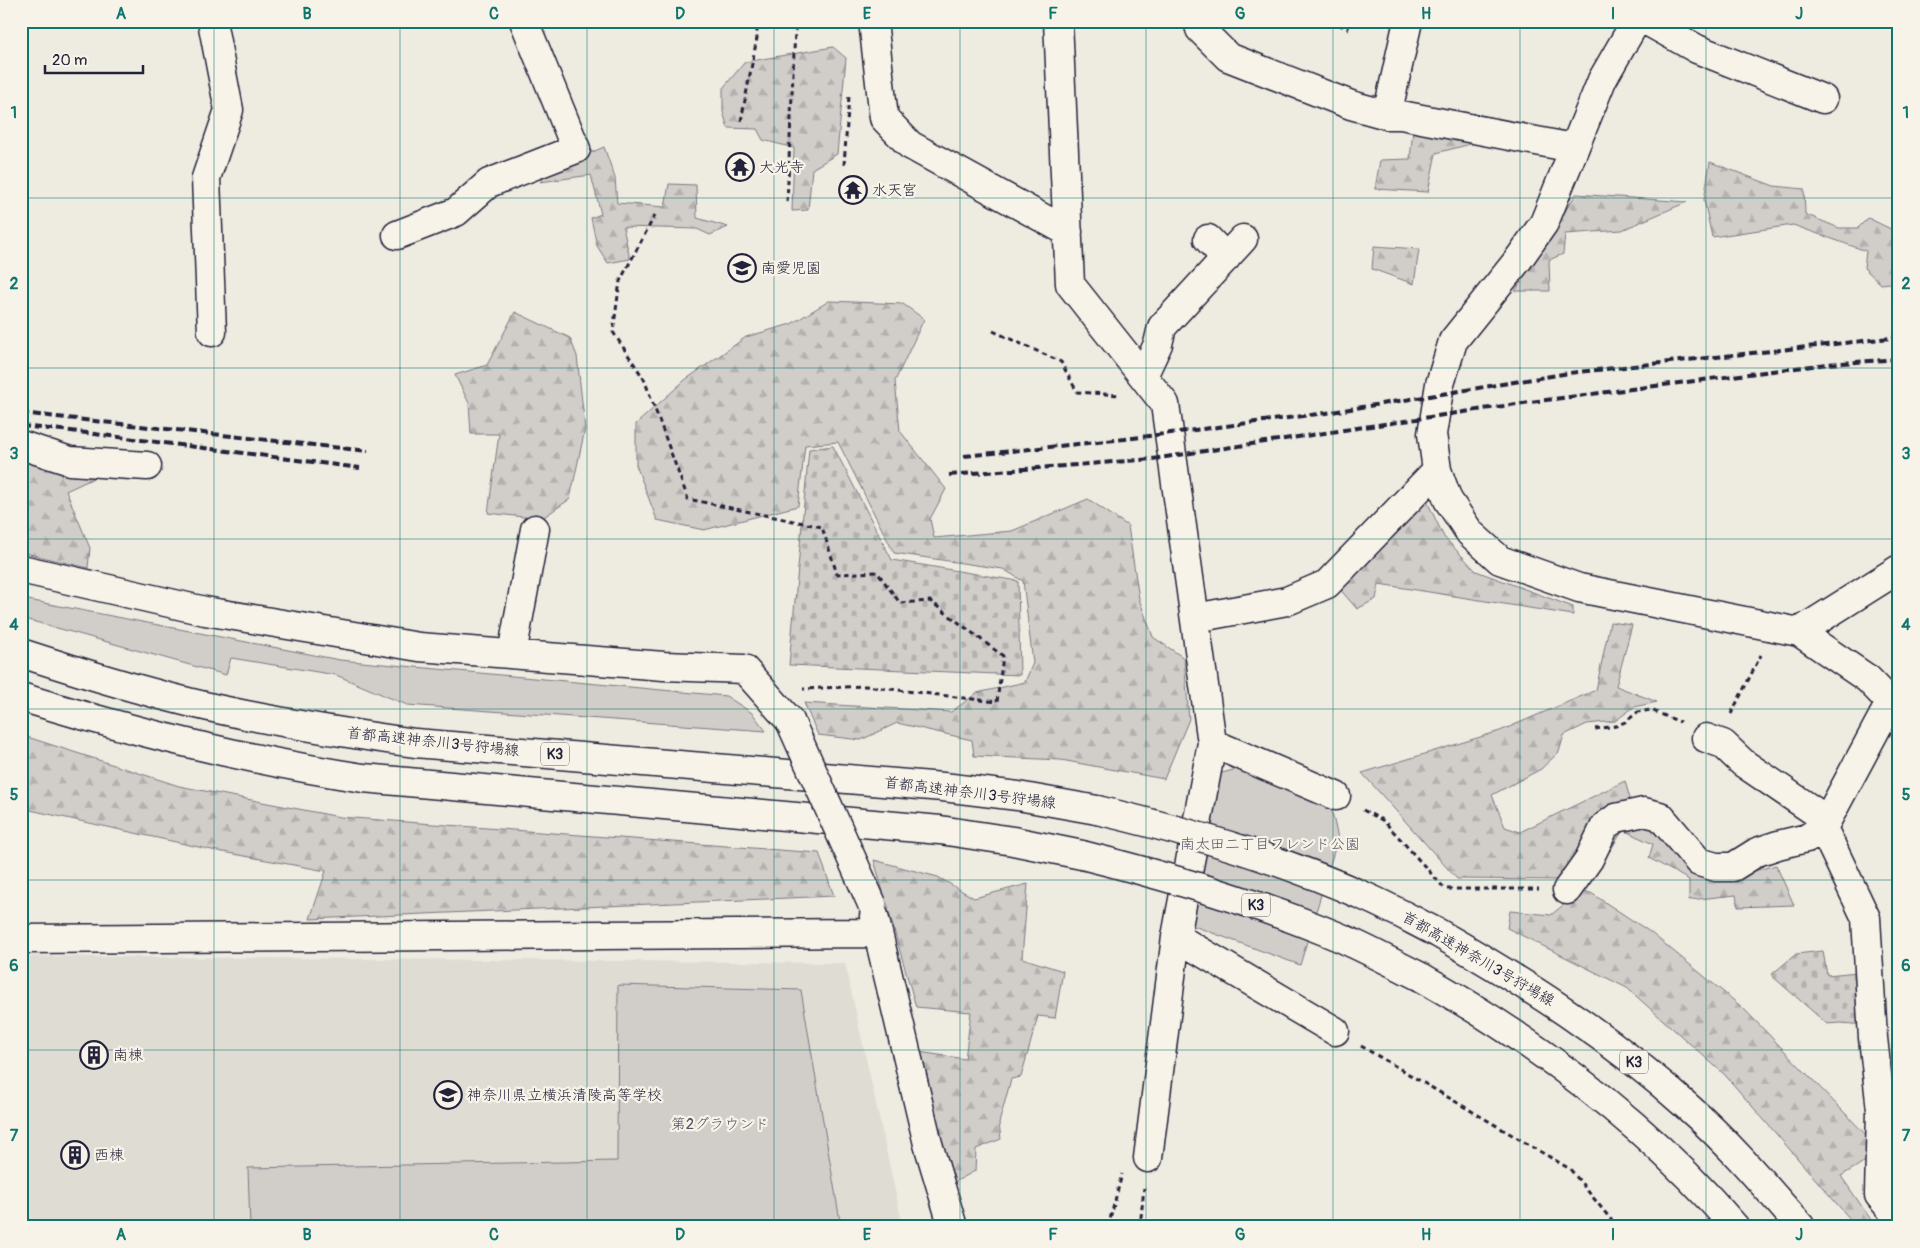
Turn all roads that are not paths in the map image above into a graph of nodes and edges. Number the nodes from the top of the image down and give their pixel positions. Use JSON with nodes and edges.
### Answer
{"nodes":[{"id":1,"x":212,"y":21,"type":"edge"},
{"id":2,"x":524,"y":21,"type":"edge"},
{"id":3,"x":873,"y":21,"type":"edge"},
{"id":4,"x":1058,"y":21,"type":"edge"},
{"id":5,"x":1198,"y":21,"type":"edge"},
{"id":6,"x":1408,"y":21,"type":"edge"},
{"id":7,"x":1636,"y":21,"type":"edge"},
{"id":8,"x":1647,"y":21,"type":"edge"},
{"id":9,"x":1823,"y":99,"type":"dead end"},
{"id":10,"x":1387,"y":115,"type":"junction"},
{"id":11,"x":1573,"y":148,"type":"junction"},
{"id":12,"x":1068,"y":232,"type":"junction"},
{"id":13,"x":397,"y":235,"type":"dead end"},
{"id":14,"x":1226,"y":245,"type":"dead end"},
{"id":15,"x":212,"y":332,"type":"dead end"},
{"id":16,"x":1143,"y":376,"type":"junction"},
{"id":17,"x":21,"y":445,"type":"edge"},
{"id":18,"x":147,"y":466,"type":"dead end"},
{"id":19,"x":1437,"y":470,"type":"junction"},
{"id":20,"x":535,"y":529,"type":"dead end"},
{"id":21,"x":21,"y":569,"type":"edge"},
{"id":22,"x":1899,"y":569,"type":"edge"},
{"id":23,"x":1195,"y":618,"type":"junction"},
{"id":24,"x":1787,"y":630,"type":"junction"},
{"id":25,"x":21,"y":654,"type":"edge"},
{"id":26,"x":512,"y":654,"type":"junction"},
{"id":27,"x":21,"y":697,"type":"edge"},
{"id":28,"x":1895,"y":707,"type":"edge"},
{"id":29,"x":1716,"y":730,"type":"road end"},
{"id":30,"x":1212,"y":743,"type":"junction"},
{"id":31,"x":1336,"y":796,"type":"road end"},
{"id":32,"x":1825,"y":824,"type":"junction"},
{"id":33,"x":1567,"y":890,"type":"road end"},
{"id":34,"x":878,"y":933,"type":"junction"},
{"id":35,"x":1176,"y":937,"type":"junction"},
{"id":36,"x":21,"y":939,"type":"edge"},
{"id":37,"x":1335,"y":1031,"type":"road end"},
{"id":38,"x":1148,"y":1151,"type":"road end"},
{"id":39,"x":1899,"y":1219,"type":"edge"},
{"id":40,"x":953,"y":1227,"type":"edge"},
{"id":41,"x":1735,"y":1227,"type":"edge"},
{"id":42,"x":1801,"y":1227,"type":"edge"}],
"edges":[{"from":1,"to":15,"type":"main road"},
{"from":2,"to":13,"type":"main road"},
{"from":3,"to":12,"type":"main road"},
{"from":4,"to":12,"type":"main road"},
{"from":5,"to":10,"type":"main road"},
{"from":6,"to":10,"type":"main road"},
{"from":7,"to":11,"type":"main road"},
{"from":8,"to":9,"type":"main road"},
{"from":10,"to":11,"type":"main road"},
{"from":11,"to":19,"type":"main road"},
{"from":12,"to":16,"type":"main road"},
{"from":14,"to":16,"type":"main road"},
{"from":16,"to":23,"type":"main road"},
{"from":17,"to":18,"type":"main road"},
{"from":19,"to":23,"type":"main road"},
{"from":19,"to":24,"type":"main road"},
{"from":20,"to":26,"type":"main road"},
{"from":21,"to":26,"type":"main road"},
{"from":22,"to":24,"type":"main road"},
{"from":23,"to":30,"type":"main road"},
{"from":24,"to":28,"type":"main road"},
{"from":25,"to":42,"type":"main road","name":"首都高速神奈川3号狩場線","number":"K3","bridge":true},
{"from":26,"to":34,"type":"main road","bridge":true},
{"from":27,"to":41,"type":"main road","number":"K3","bridge":true},
{"from":28,"to":32,"type":"main road"},
{"from":29,"to":32,"type":"main road"},
{"from":30,"to":31,"type":"main road"},
{"from":30,"to":35,"type":"main road"},
{"from":32,"to":33,"type":"main road"},
{"from":32,"to":39,"type":"main road"},
{"from":34,"to":36,"type":"main road"},
{"from":34,"to":40,"type":"main road"},
{"from":35,"to":37,"type":"main road"},
{"from":35,"to":38,"type":"main road"}]}
